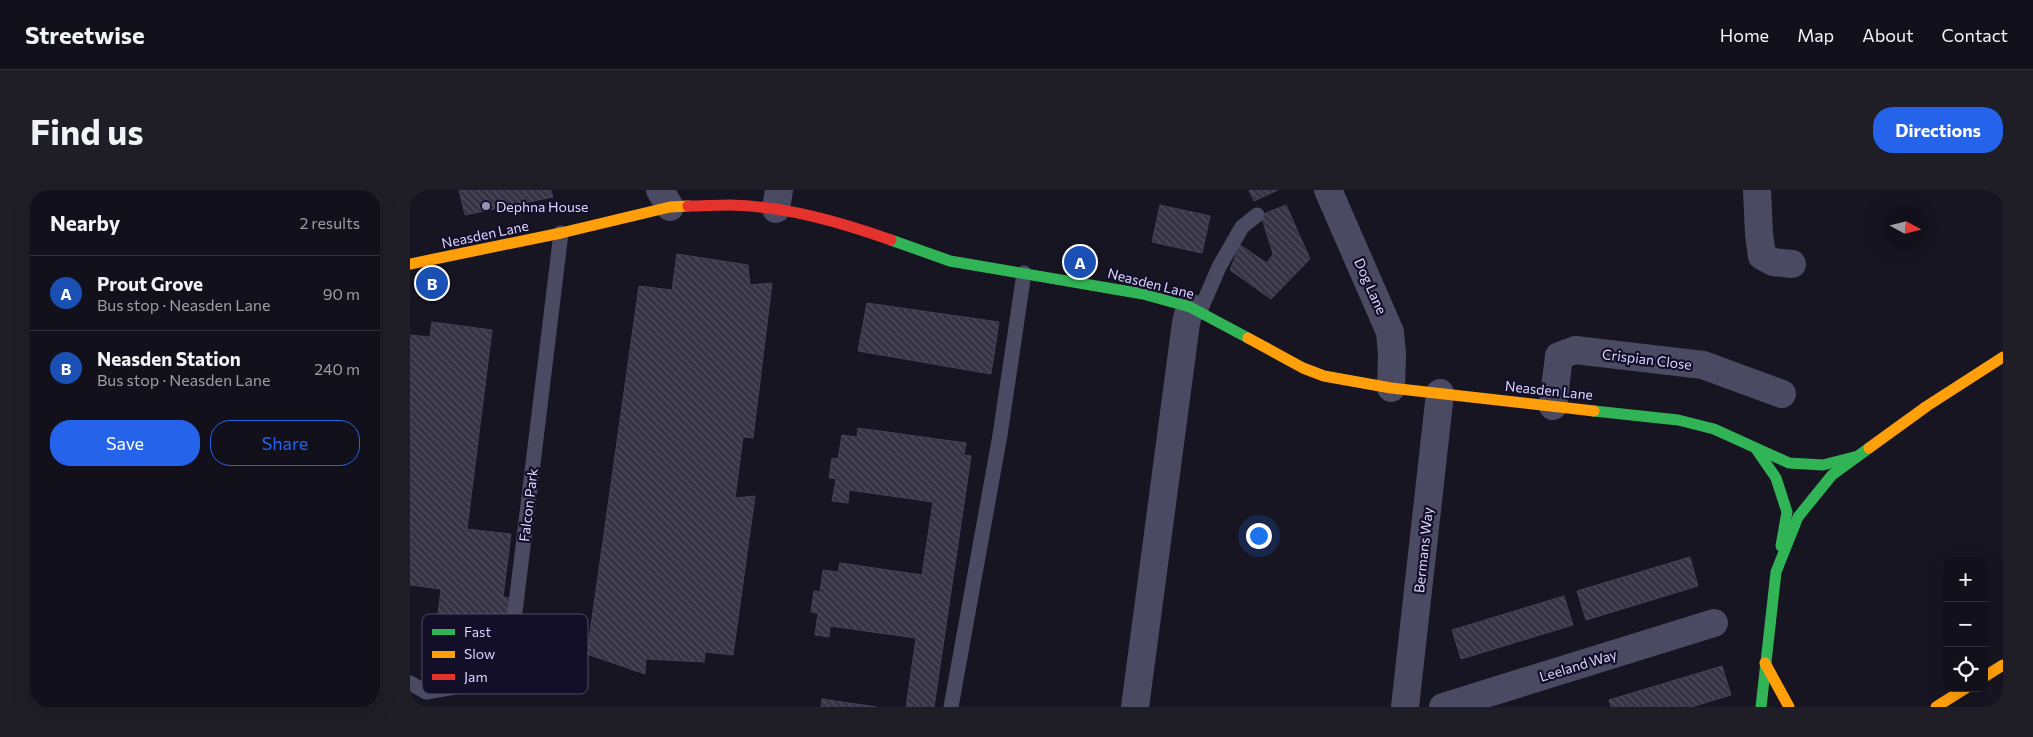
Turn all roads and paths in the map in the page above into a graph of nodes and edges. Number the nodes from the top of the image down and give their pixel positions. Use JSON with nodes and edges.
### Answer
{"nodes":[{"id":1,"x":1328,"y":190,"type":"edge"},
{"id":2,"x":1757,"y":190,"type":"edge"},
{"id":3,"x":665,"y":199,"type":"edge"},
{"id":4,"x":778,"y":200,"type":"edge"},
{"id":5,"x":1257,"y":215,"type":"dead end"},
{"id":6,"x":561,"y":233,"type":"junction"},
{"id":7,"x":410,"y":264,"type":"edge"},
{"id":8,"x":1792,"y":264,"type":"dead end"},
{"id":9,"x":1024,"y":273,"type":"junction"},
{"id":10,"x":1195,"y":309,"type":"junction"},
{"id":11,"x":2003,"y":357,"type":"edge"},
{"id":12,"x":1391,"y":388,"type":"junction"},
{"id":13,"x":1440,"y":393,"type":"junction"},
{"id":14,"x":1782,"y":394,"type":"dead end"},
{"id":15,"x":1553,"y":406,"type":"junction"},
{"id":16,"x":1756,"y":449,"type":"junction"},
{"id":17,"x":1858,"y":456,"type":"junction"},
{"id":18,"x":1776,"y":572,"type":"junction"},
{"id":19,"x":515,"y":614,"type":"edge"},
{"id":20,"x":1714,"y":623,"type":"dead end"},
{"id":21,"x":1765,"y":663,"type":"junction"},
{"id":22,"x":2003,"y":665,"type":"edge"},
{"id":23,"x":1988,"y":674,"type":"edge"},
{"id":24,"x":410,"y":683,"type":"edge"},
{"id":25,"x":422,"y":690,"type":"edge"},
{"id":26,"x":1960,"y":692,"type":"edge"},
{"id":27,"x":951,"y":707,"type":"edge"},
{"id":28,"x":1135,"y":707,"type":"edge"},
{"id":29,"x":1405,"y":707,"type":"edge"},
{"id":30,"x":1442,"y":707,"type":"edge"},
{"id":31,"x":1761,"y":707,"type":"edge"},
{"id":32,"x":1789,"y":707,"type":"edge"},
{"id":33,"x":1936,"y":707,"type":"edge"}],
"edges":[{"from":1,"to":12,"type":"street","name":"Dog Lane"},
{"from":2,"to":8,"type":"street"},
{"from":3,"to":4,"type":"main road","name":"Neasden Lane"},
{"from":3,"to":6,"type":"main road","name":"Neasden Lane"},
{"from":4,"to":9,"type":"main road","name":"Neasden Lane"},
{"from":5,"to":10,"type":"lane"},
{"from":6,"to":7,"type":"main road","name":"Neasden Lane"},
{"from":6,"to":19,"type":"lane","name":"Falcon Park"},
{"from":9,"to":10,"type":"main road","name":"Neasden Lane"},
{"from":9,"to":27,"type":"lane"},
{"from":10,"to":12,"type":"main road","name":"Neasden Lane"},
{"from":10,"to":28,"type":"street"},
{"from":11,"to":17,"type":"main road"},
{"from":12,"to":13,"type":"main road","name":"Neasden Lane"},
{"from":13,"to":15,"type":"main road","name":"Neasden Lane"},
{"from":13,"to":29,"type":"street","name":"Bermans Way"},
{"from":14,"to":15,"type":"street","name":"Crispian Close"},
{"from":15,"to":16,"type":"main road","name":"Neasden Lane"},
{"from":16,"to":17,"type":"main road","name":"Neasden Lane"},
{"from":16,"to":18,"type":"main road","name":"Neasden Lane"},
{"from":17,"to":18,"type":"main road"},
{"from":18,"to":21,"type":"main road"},
{"from":20,"to":30,"type":"street","name":"Leeland Way"},
{"from":21,"to":31,"type":"main road"},
{"from":21,"to":32,"type":"main road"},
{"from":22,"to":23,"type":"main road"},
{"from":24,"to":25,"type":"lane","name":"Falcon Park"},
{"from":26,"to":33,"type":"main road"}]}
